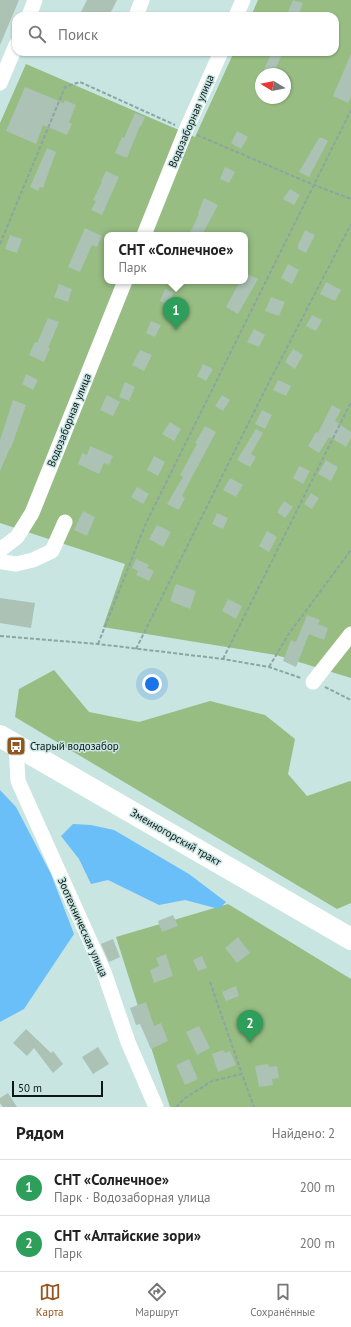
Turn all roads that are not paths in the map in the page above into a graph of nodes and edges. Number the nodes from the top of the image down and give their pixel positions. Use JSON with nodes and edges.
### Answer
{"nodes":[{"id":1,"x":36,"y":0,"type":"edge"},
{"id":2,"x":142,"y":0,"type":"edge"},
{"id":3,"x":243,"y":0,"type":"edge"},
{"id":4,"x":31,"y":12,"type":"edge"},
{"id":5,"x":138,"y":12,"type":"edge"},
{"id":6,"x":238,"y":12,"type":"edge"},
{"id":7,"x":12,"y":54,"type":"edge"},
{"id":8,"x":219,"y":56,"type":"edge"},
{"id":9,"x":2,"y":75,"type":"edge"},
{"id":10,"x":145,"y":232,"type":"edge"},
{"id":11,"x":124,"y":284,"type":"edge"},
{"id":12,"x":65,"y":522,"type":"dead end"},
{"id":13,"x":0,"y":550,"type":"edge"},
{"id":14,"x":0,"y":559,"type":"edge"},
{"id":15,"x":351,"y":634,"type":"edge"},
{"id":16,"x":313,"y":682,"type":"road end"},
{"id":17,"x":8,"y":741,"type":"edge"},
{"id":18,"x":351,"y":938,"type":"edge"},
{"id":19,"x":156,"y":1107,"type":"edge"}],
"edges":[{"from":1,"to":4,"type":"street"},
{"from":2,"to":5,"type":"street"},
{"from":3,"to":6,"type":"street"},
{"from":7,"to":9,"type":"street"},
{"from":8,"to":10,"type":"street","name":"Водозаборная улица"},
{"from":11,"to":13,"type":"street","name":"Водозаборная улица"},
{"from":12,"to":14,"type":"street"},
{"from":15,"to":16,"type":"street"},
{"from":17,"to":18,"type":"highway","name":"Змеиногорский тракт"},
{"from":17,"to":19,"type":"street","name":"Зоотехническая улица"}]}
